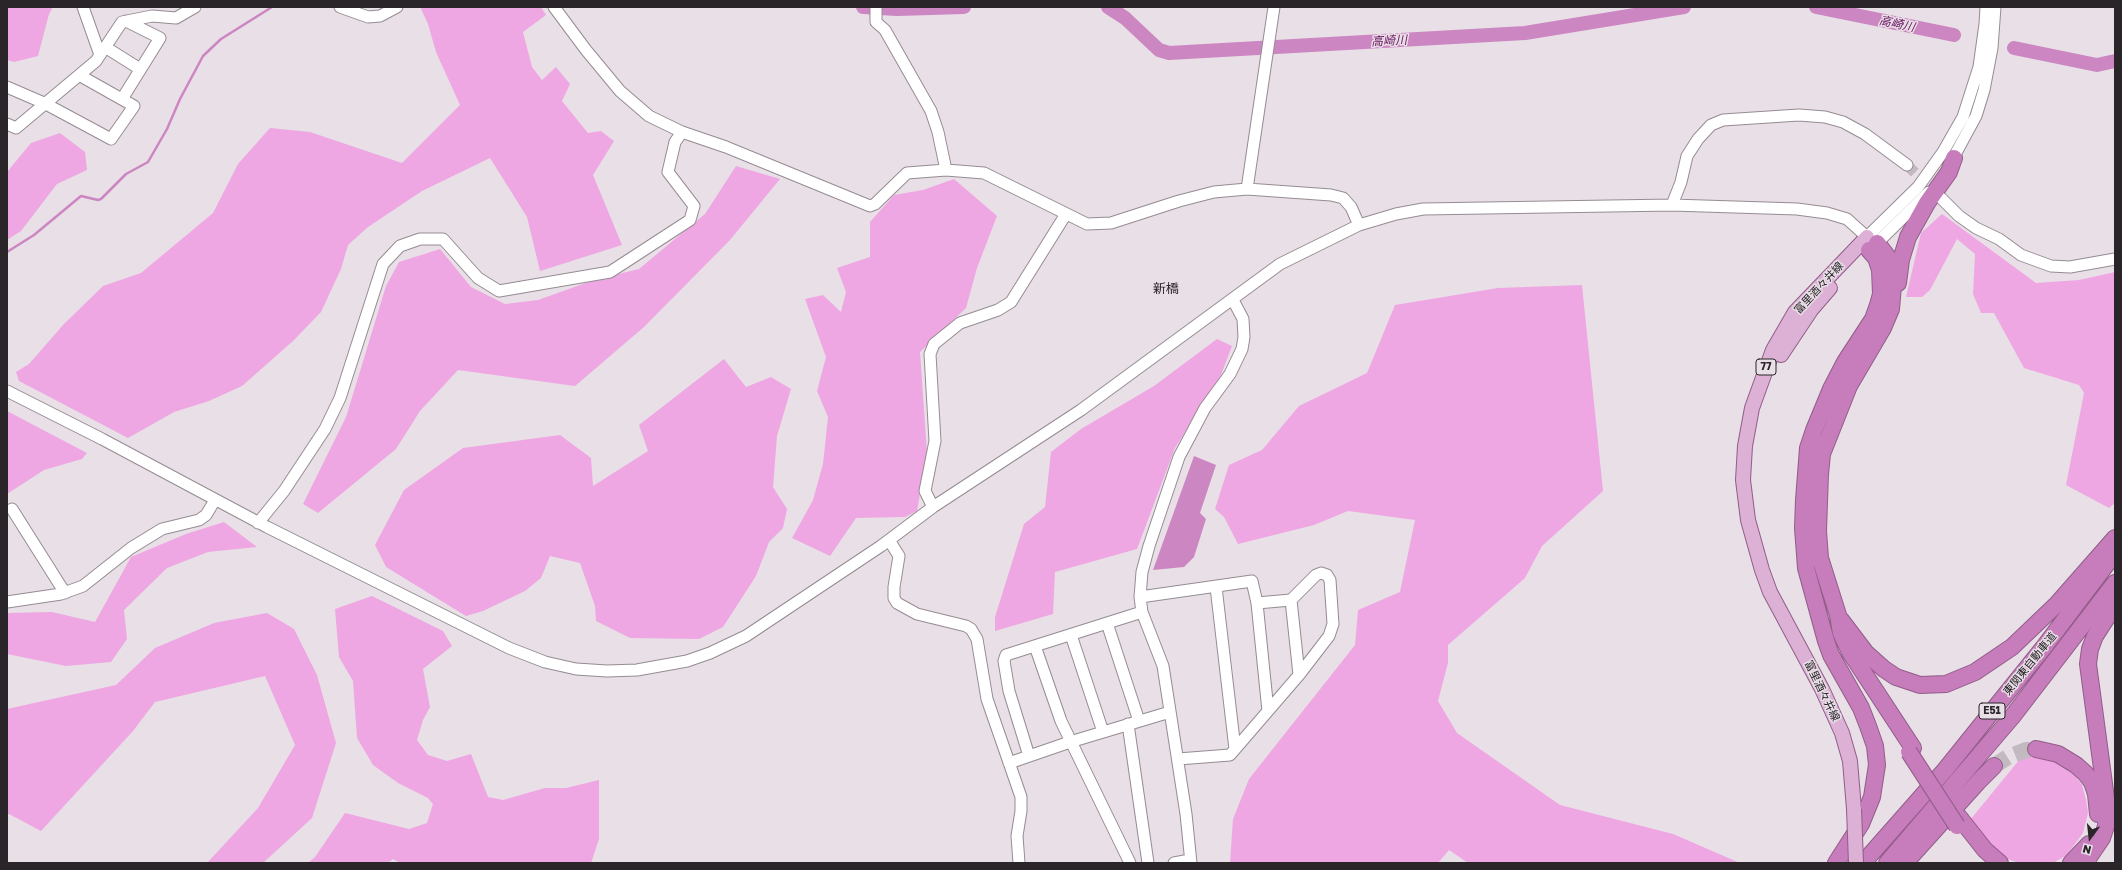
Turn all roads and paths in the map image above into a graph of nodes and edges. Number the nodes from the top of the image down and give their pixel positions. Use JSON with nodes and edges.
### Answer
{"nodes":[{"id":1,"x":83,"y":7,"type":"edge"},
{"id":2,"x":194,"y":7,"type":"edge"},
{"id":3,"x":340,"y":7,"type":"edge"},
{"id":4,"x":397,"y":7,"type":"edge"},
{"id":5,"x":554,"y":7,"type":"edge"},
{"id":6,"x":876,"y":7,"type":"edge"},
{"id":7,"x":1274,"y":7,"type":"edge"},
{"id":8,"x":1986,"y":7,"type":"edge"},
{"id":9,"x":1996,"y":7,"type":"edge"},
{"id":10,"x":126,"y":21,"type":"junction"},
{"id":11,"x":102,"y":51,"type":"junction"},
{"id":12,"x":140,"y":69,"type":"junction"},
{"id":13,"x":79,"y":75,"type":"junction"},
{"id":14,"x":7,"y":86,"type":"edge"},
{"id":15,"x":122,"y":99,"type":"junction"},
{"id":16,"x":44,"y":103,"type":"junction"},
{"id":17,"x":7,"y":124,"type":"edge"},
{"id":18,"x":682,"y":132,"type":"junction"},
{"id":19,"x":1954,"y":158,"type":"junction"},
{"id":20,"x":1907,"y":165,"type":"tunnel mouth"},
{"id":21,"x":946,"y":170,"type":"junction"},
{"id":22,"x":1247,"y":189,"type":"junction"},
{"id":23,"x":1941,"y":198,"type":"tunnel mouth"},
{"id":24,"x":1672,"y":205,"type":"junction"},
{"id":25,"x":1066,"y":214,"type":"junction"},
{"id":26,"x":1359,"y":225,"type":"junction"},
{"id":27,"x":1871,"y":243,"type":"junction"},
{"id":28,"x":2115,"y":259,"type":"edge"},
{"id":29,"x":1233,"y":300,"type":"junction"},
{"id":30,"x":1891,"y":309,"type":"junction"},
{"id":31,"x":7,"y":391,"type":"edge"},
{"id":32,"x":215,"y":500,"type":"junction"},
{"id":33,"x":933,"y":507,"type":"junction"},
{"id":34,"x":12,"y":510,"type":"dead end"},
{"id":35,"x":258,"y":523,"type":"junction"},
{"id":36,"x":2115,"y":538,"type":"edge"},
{"id":37,"x":889,"y":540,"type":"junction"},
{"id":38,"x":2115,"y":553,"type":"edge"},
{"id":39,"x":2115,"y":583,"type":"edge"},
{"id":40,"x":1216,"y":587,"type":"junction"},
{"id":41,"x":65,"y":593,"type":"junction"},
{"id":42,"x":1140,"y":597,"type":"junction"},
{"id":43,"x":1291,"y":600,"type":"junction"},
{"id":44,"x":7,"y":602,"type":"edge"},
{"id":45,"x":1257,"y":603,"type":"junction"},
{"id":46,"x":2115,"y":605,"type":"edge"},
{"id":47,"x":1142,"y":612,"type":"junction"},
{"id":48,"x":1838,"y":616,"type":"junction"},
{"id":49,"x":1821,"y":619,"type":"junction"},
{"id":50,"x":1107,"y":623,"type":"junction"},
{"id":51,"x":1072,"y":635,"type":"junction"},
{"id":52,"x":1035,"y":646,"type":"junction"},
{"id":53,"x":1299,"y":675,"type":"junction"},
{"id":54,"x":1268,"y":711,"type":"junction"},
{"id":55,"x":1170,"y":712,"type":"junction"},
{"id":56,"x":1139,"y":721,"type":"junction"},
{"id":57,"x":1128,"y":724,"type":"junction"},
{"id":58,"x":1103,"y":732,"type":"junction"},
{"id":59,"x":1070,"y":742,"type":"junction"},
{"id":60,"x":1235,"y":749,"type":"junction"},
{"id":61,"x":2036,"y":749,"type":"tunnel mouth"},
{"id":62,"x":1911,"y":750,"type":"junction"},
{"id":63,"x":1030,"y":756,"type":"junction"},
{"id":64,"x":1178,"y":759,"type":"junction"},
{"id":65,"x":1009,"y":763,"type":"junction"},
{"id":66,"x":1994,"y":766,"type":"tunnel mouth"},
{"id":67,"x":1958,"y":821,"type":"junction"},
{"id":68,"x":1191,"y":861,"type":"edge"},
{"id":69,"x":1019,"y":863,"type":"edge"},
{"id":70,"x":1130,"y":863,"type":"edge"},
{"id":71,"x":1148,"y":863,"type":"edge"},
{"id":72,"x":1174,"y":863,"type":"edge"},
{"id":73,"x":1836,"y":863,"type":"edge"},
{"id":74,"x":1856,"y":863,"type":"edge"},
{"id":75,"x":1863,"y":863,"type":"edge"},
{"id":76,"x":1888,"y":863,"type":"edge"},
{"id":77,"x":1905,"y":863,"type":"edge"},
{"id":78,"x":1986,"y":863,"type":"edge"},
{"id":79,"x":2000,"y":863,"type":"edge"},
{"id":80,"x":2071,"y":863,"type":"edge"},
{"id":81,"x":2085,"y":863,"type":"edge"}],
"edges":[{"from":1,"to":11,"type":"street"},
{"from":2,"to":10,"type":"street"},
{"from":3,"to":4,"type":"street"},
{"from":5,"to":18,"type":"street"},
{"from":6,"to":21,"type":"street"},
{"from":7,"to":22,"type":"street"},
{"from":8,"to":27,"type":"street"},
{"from":9,"to":19,"type":"street"},
{"from":10,"to":11,"type":"street"},
{"from":10,"to":12,"type":"street"},
{"from":11,"to":12,"type":"street"},
{"from":11,"to":13,"type":"street"},
{"from":12,"to":15,"type":"street"},
{"from":13,"to":15,"type":"street"},
{"from":13,"to":16,"type":"street"},
{"from":14,"to":16,"type":"street"},
{"from":15,"to":16,"type":"street"},
{"from":16,"to":17,"type":"street"},
{"from":18,"to":21,"type":"street"},
{"from":18,"to":35,"type":"street"},
{"from":19,"to":27,"type":"street"},
{"from":19,"to":30,"type":"highway"},
{"from":20,"to":24,"type":"street"},
{"from":21,"to":25,"type":"street"},
{"from":22,"to":25,"type":"street"},
{"from":22,"to":26,"type":"street"},
{"from":23,"to":28,"type":"street"},
{"from":24,"to":26,"type":"street"},
{"from":24,"to":27,"type":"street"},
{"from":25,"to":33,"type":"street"},
{"from":26,"to":29,"type":"street"},
{"from":27,"to":30,"type":"highway"},
{"from":27,"to":49,"type":"highway"},
{"from":27,"to":74,"type":"main road","name":"富里酒々井線","number":"77","bridge":true},
{"from":29,"to":33,"type":"street"},
{"from":29,"to":42,"type":"street"},
{"from":30,"to":48,"type":"highway"},
{"from":31,"to":32,"type":"street"},
{"from":32,"to":35,"type":"street"},
{"from":32,"to":41,"type":"street"},
{"from":33,"to":37,"type":"street"},
{"from":34,"to":41,"type":"street"},
{"from":35,"to":37,"type":"street"},
{"from":36,"to":48,"type":"highway"},
{"from":37,"to":65,"type":"street"},
{"from":38,"to":75,"type":"highway","name":"東関東自動車道","number":"E51"},
{"from":39,"to":76,"type":"highway","name":"東関東自動車道","number":"E51"},
{"from":40,"to":42,"type":"street"},
{"from":40,"to":45,"type":"street"},
{"from":40,"to":60,"type":"street"},
{"from":41,"to":44,"type":"street"},
{"from":42,"to":47,"type":"street"},
{"from":43,"to":45,"type":"street"},
{"from":43,"to":53,"type":"street"},
{"from":43,"to":53,"type":"street"},
{"from":45,"to":54,"type":"street"},
{"from":46,"to":81,"type":"highway"},
{"from":47,"to":50,"type":"street"},
{"from":47,"to":55,"type":"street"},
{"from":48,"to":62,"type":"highway"},
{"from":49,"to":62,"type":"highway"},
{"from":49,"to":73,"type":"highway"},
{"from":50,"to":51,"type":"street"},
{"from":50,"to":56,"type":"street"},
{"from":51,"to":52,"type":"street"},
{"from":51,"to":58,"type":"street"},
{"from":52,"to":59,"type":"street"},
{"from":52,"to":63,"type":"street"},
{"from":53,"to":54,"type":"street"},
{"from":54,"to":60,"type":"street"},
{"from":55,"to":56,"type":"street"},
{"from":55,"to":64,"type":"street"},
{"from":56,"to":57,"type":"street"},
{"from":57,"to":58,"type":"street"},
{"from":57,"to":71,"type":"street"},
{"from":58,"to":59,"type":"street"},
{"from":59,"to":63,"type":"street"},
{"from":59,"to":70,"type":"street"},
{"from":60,"to":64,"type":"street"},
{"from":61,"to":80,"type":"highway"},
{"from":62,"to":67,"type":"highway"},
{"from":63,"to":65,"type":"street"},
{"from":64,"to":68,"type":"street"},
{"from":65,"to":69,"type":"street"},
{"from":66,"to":77,"type":"highway"},
{"from":67,"to":78,"type":"highway"},
{"from":67,"to":79,"type":"highway"},
{"from":68,"to":72,"type":"street"}]}
